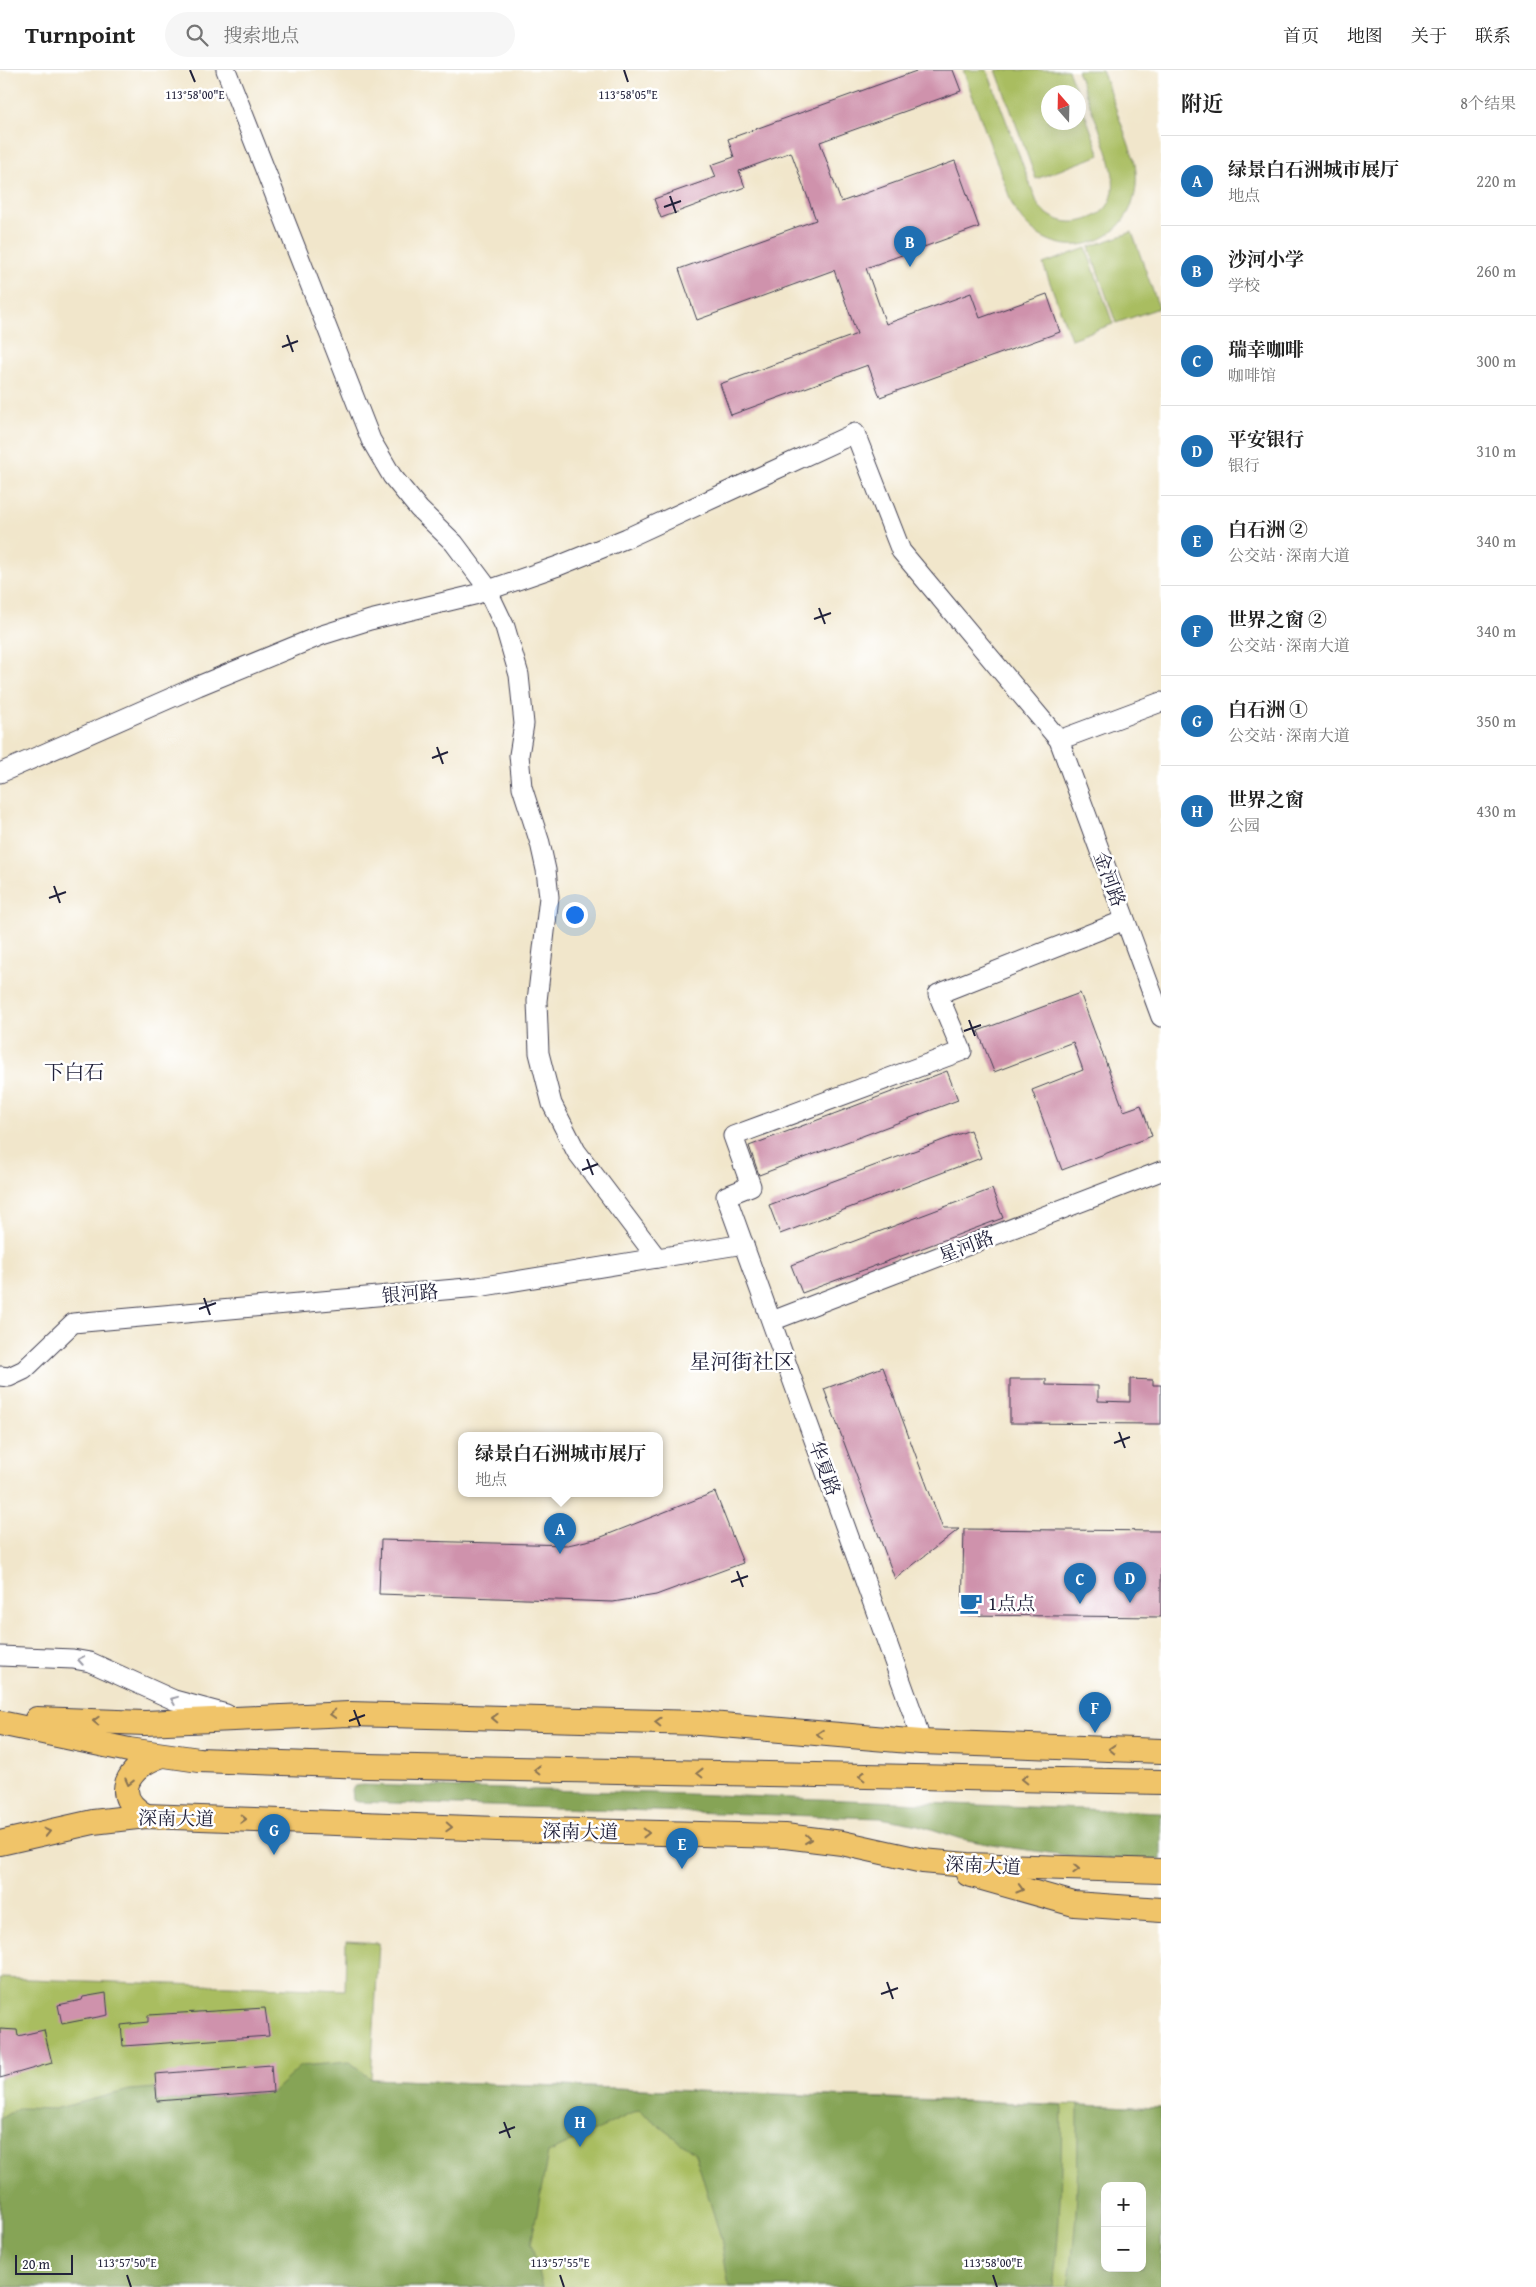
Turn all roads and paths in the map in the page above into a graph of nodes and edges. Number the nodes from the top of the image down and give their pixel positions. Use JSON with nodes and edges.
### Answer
{"nodes":[{"id":1,"x":226,"y":70,"type":"edge"},
{"id":2,"x":487,"y":590,"type":"junction"},
{"id":3,"x":1161,"y":702,"type":"edge"},
{"id":4,"x":1059,"y":740,"type":"junction"},
{"id":5,"x":0,"y":774,"type":"edge"},
{"id":6,"x":1126,"y":920,"type":"junction"},
{"id":7,"x":1161,"y":1017,"type":"edge"},
{"id":8,"x":1161,"y":1171,"type":"edge"},
{"id":9,"x":744,"y":1244,"type":"junction"},
{"id":10,"x":657,"y":1258,"type":"junction"},
{"id":11,"x":772,"y":1321,"type":"junction"},
{"id":12,"x":0,"y":1376,"type":"edge"},
{"id":13,"x":0,"y":1656,"type":"edge"},
{"id":14,"x":0,"y":1718,"type":"edge"},
{"id":15,"x":255,"y":1718,"type":"junction"},
{"id":16,"x":0,"y":1722,"type":"edge"},
{"id":17,"x":921,"y":1742,"type":"junction"},
{"id":18,"x":1161,"y":1751,"type":"edge"},
{"id":19,"x":160,"y":1756,"type":"junction"},
{"id":20,"x":1161,"y":1780,"type":"edge"},
{"id":21,"x":146,"y":1816,"type":"junction"},
{"id":22,"x":0,"y":1843,"type":"edge"},
{"id":23,"x":923,"y":1861,"type":"junction"},
{"id":24,"x":1161,"y":1871,"type":"edge"},
{"id":25,"x":1161,"y":1910,"type":"edge"}],
"edges":[{"from":1,"to":2,"type":"street"},
{"from":2,"to":4,"type":"street","name":"金河路"},
{"from":2,"to":5,"type":"street"},
{"from":2,"to":10,"type":"street"},
{"from":3,"to":4,"type":"street"},
{"from":4,"to":6,"type":"street","name":"金河路"},
{"from":6,"to":7,"type":"street","name":"金河路"},
{"from":6,"to":9,"type":"street","name":"华夏路"},
{"from":8,"to":11,"type":"street","name":"星河路"},
{"from":9,"to":10,"type":"street","name":"银河路"},
{"from":9,"to":11,"type":"street","name":"华夏路"},
{"from":10,"to":12,"type":"street","name":"银河路"},
{"from":11,"to":17,"type":"street","name":"华夏路"},
{"from":15,"to":13,"type":"street","one_way":true},
{"from":15,"to":14,"type":"main road","one_way":true},
{"from":17,"to":15,"type":"main road","one_way":true},
{"from":16,"to":19,"type":"main road"},
{"from":18,"to":17,"type":"main road","one_way":true},
{"from":17,"to":20,"type":"main road"},
{"from":20,"to":19,"type":"main road","one_way":true},
{"from":19,"to":21,"type":"main road","one_way":true},
{"from":22,"to":21,"type":"main road","name":"深南大道","one_way":true},
{"from":21,"to":23,"type":"main road","name":"深南大道","one_way":true},
{"from":23,"to":24,"type":"main road","name":"深南大道","one_way":true},
{"from":23,"to":25,"type":"main road","one_way":true}]}
